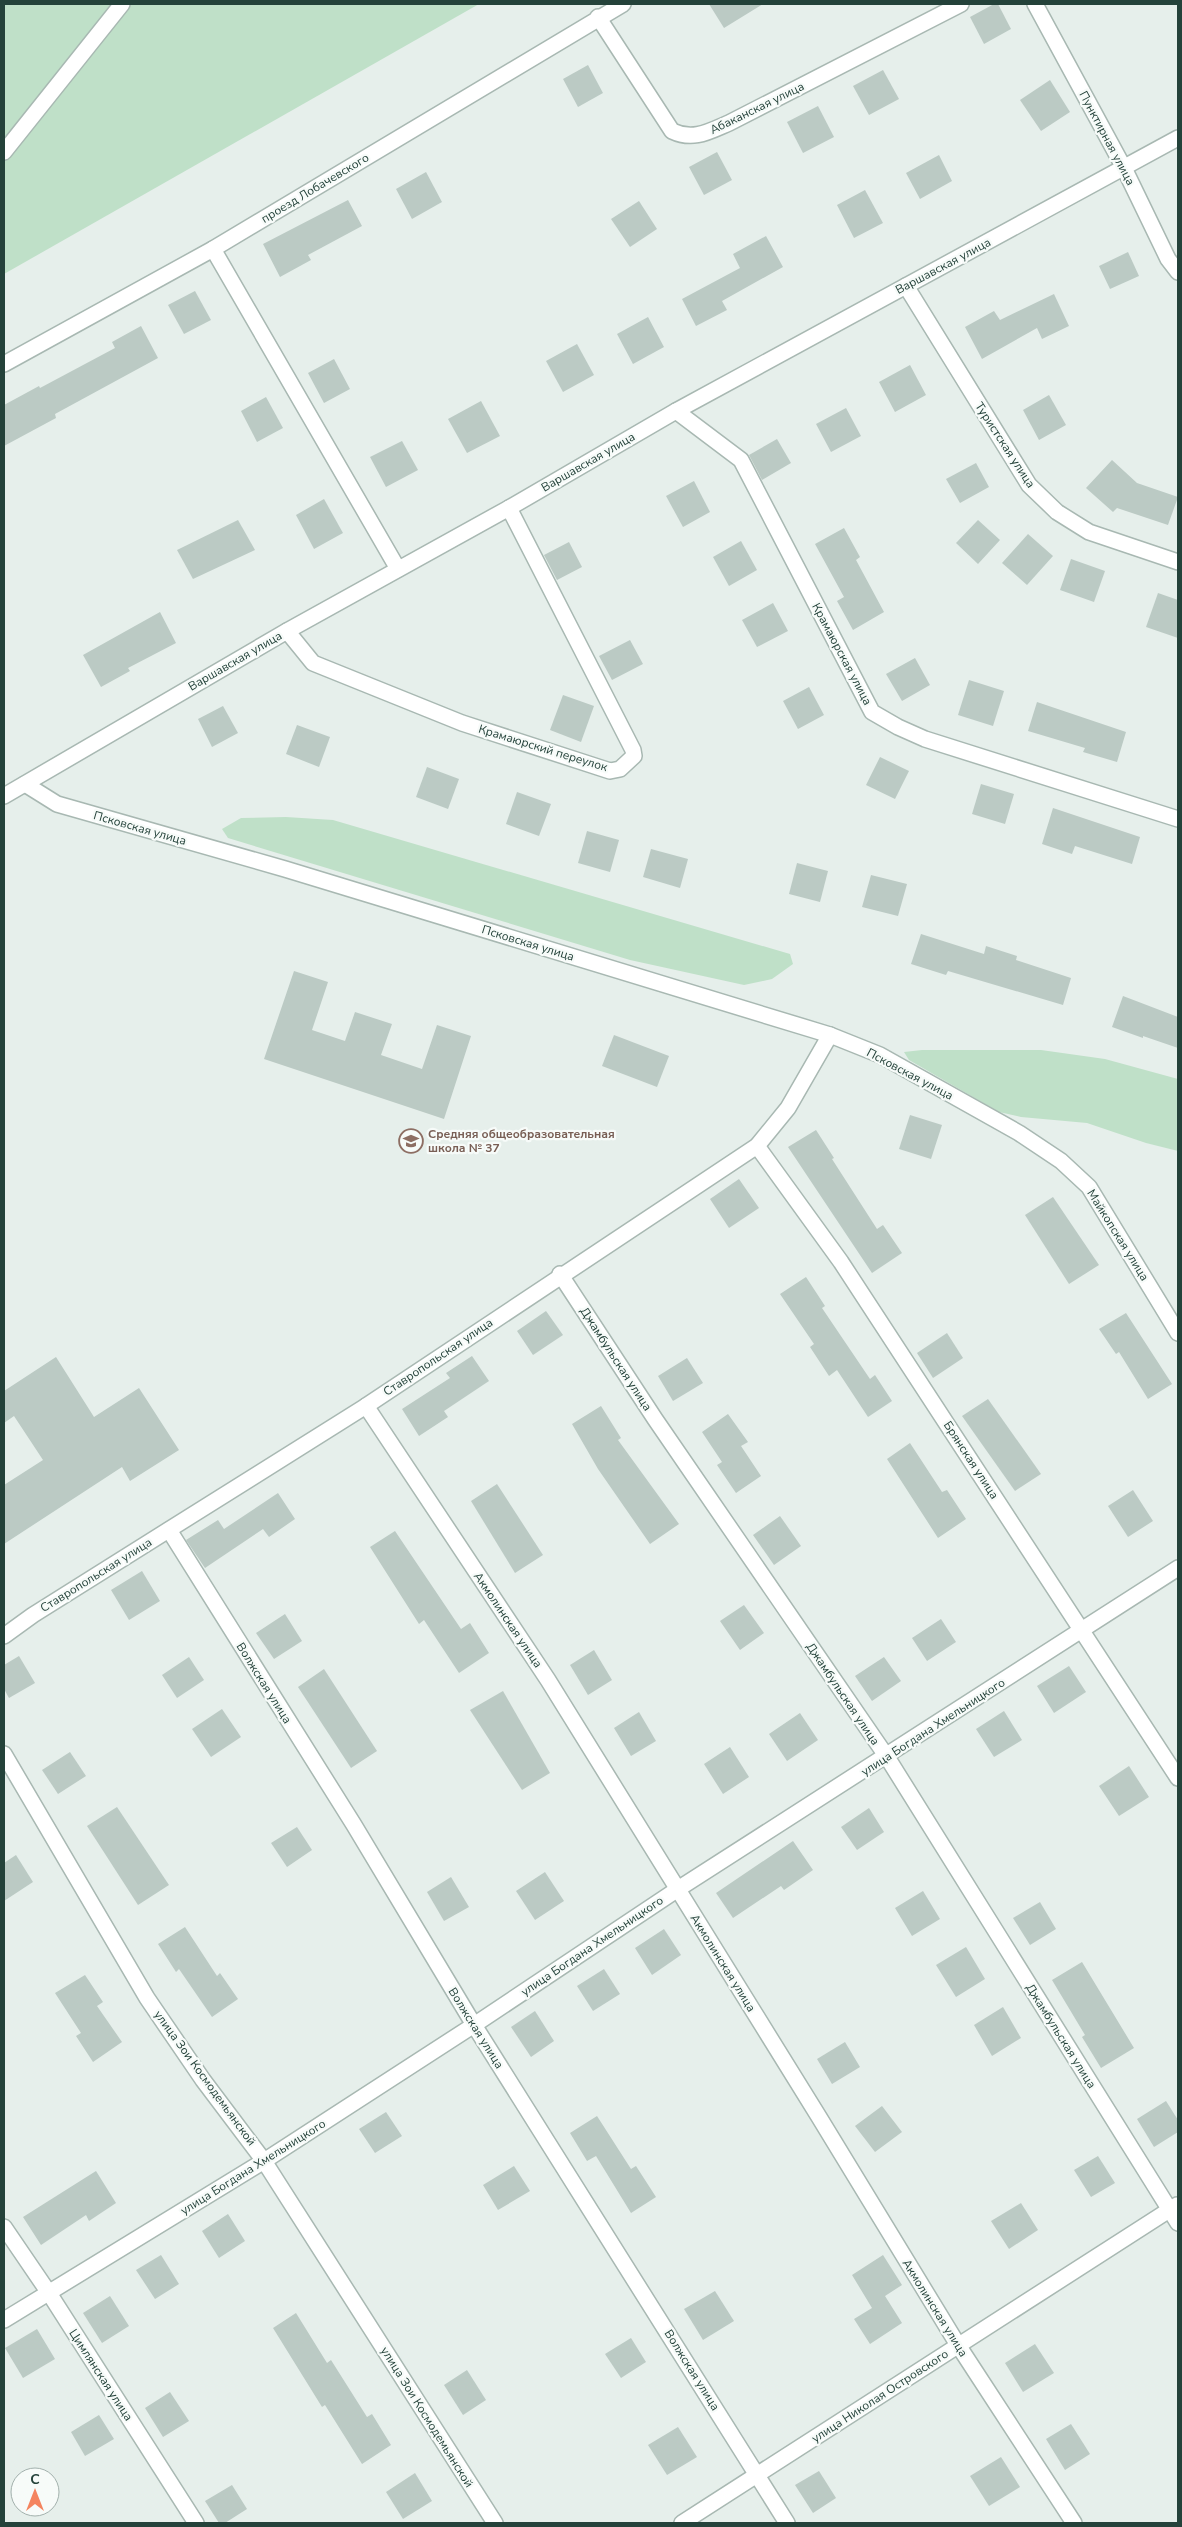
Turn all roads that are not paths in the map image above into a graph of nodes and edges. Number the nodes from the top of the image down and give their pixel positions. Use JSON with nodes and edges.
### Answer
{"nodes":[{"id":1,"x":122,"y":4,"type":"edge"},
{"id":2,"x":623,"y":4,"type":"edge"},
{"id":3,"x":961,"y":4,"type":"edge"},
{"id":4,"x":1035,"y":4,"type":"edge"},
{"id":5,"x":598,"y":17,"type":"junction"},
{"id":6,"x":1178,"y":138,"type":"edge"},
{"id":7,"x":4,"y":152,"type":"edge"},
{"id":8,"x":1124,"y":168,"type":"junction"},
{"id":9,"x":213,"y":249,"type":"junction"},
{"id":10,"x":1178,"y":272,"type":"edge"},
{"id":11,"x":906,"y":286,"type":"junction"},
{"id":12,"x":4,"y":364,"type":"edge"},
{"id":13,"x":676,"y":412,"type":"junction"},
{"id":14,"x":509,"y":508,"type":"junction"},
{"id":15,"x":1178,"y":562,"type":"edge"},
{"id":16,"x":398,"y":569,"type":"junction"},
{"id":17,"x":287,"y":631,"type":"junction"},
{"id":18,"x":24,"y":784,"type":"junction"},
{"id":19,"x":4,"y":796,"type":"edge"},
{"id":20,"x":1178,"y":819,"type":"edge"},
{"id":21,"x":830,"y":1035,"type":"junction"},
{"id":22,"x":1019,"y":1133,"type":"joint"},
{"id":23,"x":757,"y":1146,"type":"junction"},
{"id":24,"x":560,"y":1274,"type":"junction"},
{"id":25,"x":1178,"y":1333,"type":"edge"},
{"id":26,"x":366,"y":1406,"type":"junction"},
{"id":27,"x":169,"y":1530,"type":"junction"},
{"id":28,"x":1178,"y":1568,"type":"edge"},
{"id":29,"x":1083,"y":1630,"type":"junction"},
{"id":30,"x":4,"y":1636,"type":"edge"},
{"id":31,"x":4,"y":1754,"type":"edge"},
{"id":32,"x":887,"y":1757,"type":"junction"},
{"id":33,"x":1178,"y":1778,"type":"edge"},
{"id":34,"x":678,"y":1889,"type":"junction"},
{"id":35,"x":474,"y":2025,"type":"junction"},
{"id":36,"x":264,"y":2161,"type":"junction"},
{"id":37,"x":1174,"y":2206,"type":"edge"},
{"id":38,"x":1178,"y":2223,"type":"edge"},
{"id":39,"x":4,"y":2227,"type":"edge"},
{"id":40,"x":49,"y":2293,"type":"junction"},
{"id":41,"x":4,"y":2320,"type":"edge"},
{"id":42,"x":958,"y":2346,"type":"junction"},
{"id":43,"x":758,"y":2475,"type":"junction"},
{"id":44,"x":196,"y":2523,"type":"edge"},
{"id":45,"x":494,"y":2523,"type":"edge"},
{"id":46,"x":682,"y":2523,"type":"edge"},
{"id":47,"x":787,"y":2523,"type":"edge"},
{"id":48,"x":1074,"y":2523,"type":"edge"}],
"edges":[{"from":1,"to":7,"type":"street"},
{"from":2,"to":5,"type":"street","name":"проезд Лобачевского"},
{"from":3,"to":5,"type":"street","name":"Абаканская улица"},
{"from":4,"to":8,"type":"street","name":"Пунктирная улица"},
{"from":5,"to":9,"type":"street","name":"проезд Лобачевского"},
{"from":6,"to":8,"type":"street","name":"Варшавская улица"},
{"from":8,"to":10,"type":"street","name":"Пунктирная улица"},
{"from":8,"to":11,"type":"street","name":"Варшавская улица"},
{"from":9,"to":12,"type":"street","name":"проезд Лобачевского"},
{"from":9,"to":16,"type":"street"},
{"from":11,"to":13,"type":"street","name":"Варшавская улица"},
{"from":11,"to":15,"type":"street","name":"Туристская улица"},
{"from":13,"to":14,"type":"street","name":"Варшавская улица"},
{"from":13,"to":20,"type":"street","name":"Крамаюрская улица"},
{"from":14,"to":16,"type":"street","name":"Варшавская улица"},
{"from":14,"to":17,"type":"street","name":"Крамаюрский переулок"},
{"from":16,"to":17,"type":"street","name":"Варшавская улица"},
{"from":17,"to":18,"type":"street","name":"Варшавская улица"},
{"from":18,"to":19,"type":"street","name":"Варшавская улица"},
{"from":18,"to":21,"type":"street","name":"Псковская улица"},
{"from":21,"to":22,"type":"street","name":"Псковская улица"},
{"from":21,"to":23,"type":"street","name":"Ставропольская улица"},
{"from":22,"to":25,"type":"street","name":"Майкопская улица"},
{"from":23,"to":24,"type":"street","name":"Ставропольская улица"},
{"from":23,"to":29,"type":"street","name":"Брянская улица"},
{"from":24,"to":26,"type":"street","name":"Ставропольская улица"},
{"from":24,"to":32,"type":"street","name":"Джамбульская улица"},
{"from":26,"to":27,"type":"street","name":"Ставропольская улица"},
{"from":26,"to":34,"type":"street","name":"Акмолинская улица"},
{"from":27,"to":30,"type":"street","name":"Ставропольская улица"},
{"from":27,"to":35,"type":"street","name":"Волжская улица"},
{"from":28,"to":29,"type":"street","name":"улица Богдана Хмельницкого"},
{"from":29,"to":32,"type":"street","name":"улица Богдана Хмельницкого"},
{"from":29,"to":33,"type":"street","name":"Брянская улица"},
{"from":31,"to":36,"type":"street","name":"улица Зои Космодемьянской"},
{"from":32,"to":34,"type":"street","name":"улица Богдана Хмельницкого"},
{"from":32,"to":37,"type":"street","name":"Джамбульская улица"},
{"from":34,"to":35,"type":"street","name":"улица Богдана Хмельницкого"},
{"from":34,"to":42,"type":"street","name":"Акмолинская улица"},
{"from":35,"to":36,"type":"street","name":"улица Богдана Хмельницкого"},
{"from":35,"to":43,"type":"street","name":"Волжская улица"},
{"from":36,"to":40,"type":"street","name":"улица Богдана Хмельницкого"},
{"from":36,"to":45,"type":"street","name":"улица Зои Космодемьянской"},
{"from":37,"to":38,"type":"street","name":"Джамбульская улица"},
{"from":37,"to":42,"type":"street","name":"улица Николая Островского"},
{"from":39,"to":40,"type":"street","name":"Цимлянская улица"},
{"from":40,"to":41,"type":"street","name":"улица Богдана Хмельницкого"},
{"from":40,"to":44,"type":"street","name":"Цимлянская улица"},
{"from":42,"to":43,"type":"street","name":"улица Николая Островского"},
{"from":42,"to":48,"type":"street","name":"Акмолинская улица"},
{"from":43,"to":46,"type":"street","name":"улица Николая Островского"},
{"from":43,"to":47,"type":"street","name":"Волжская улица"}]}
